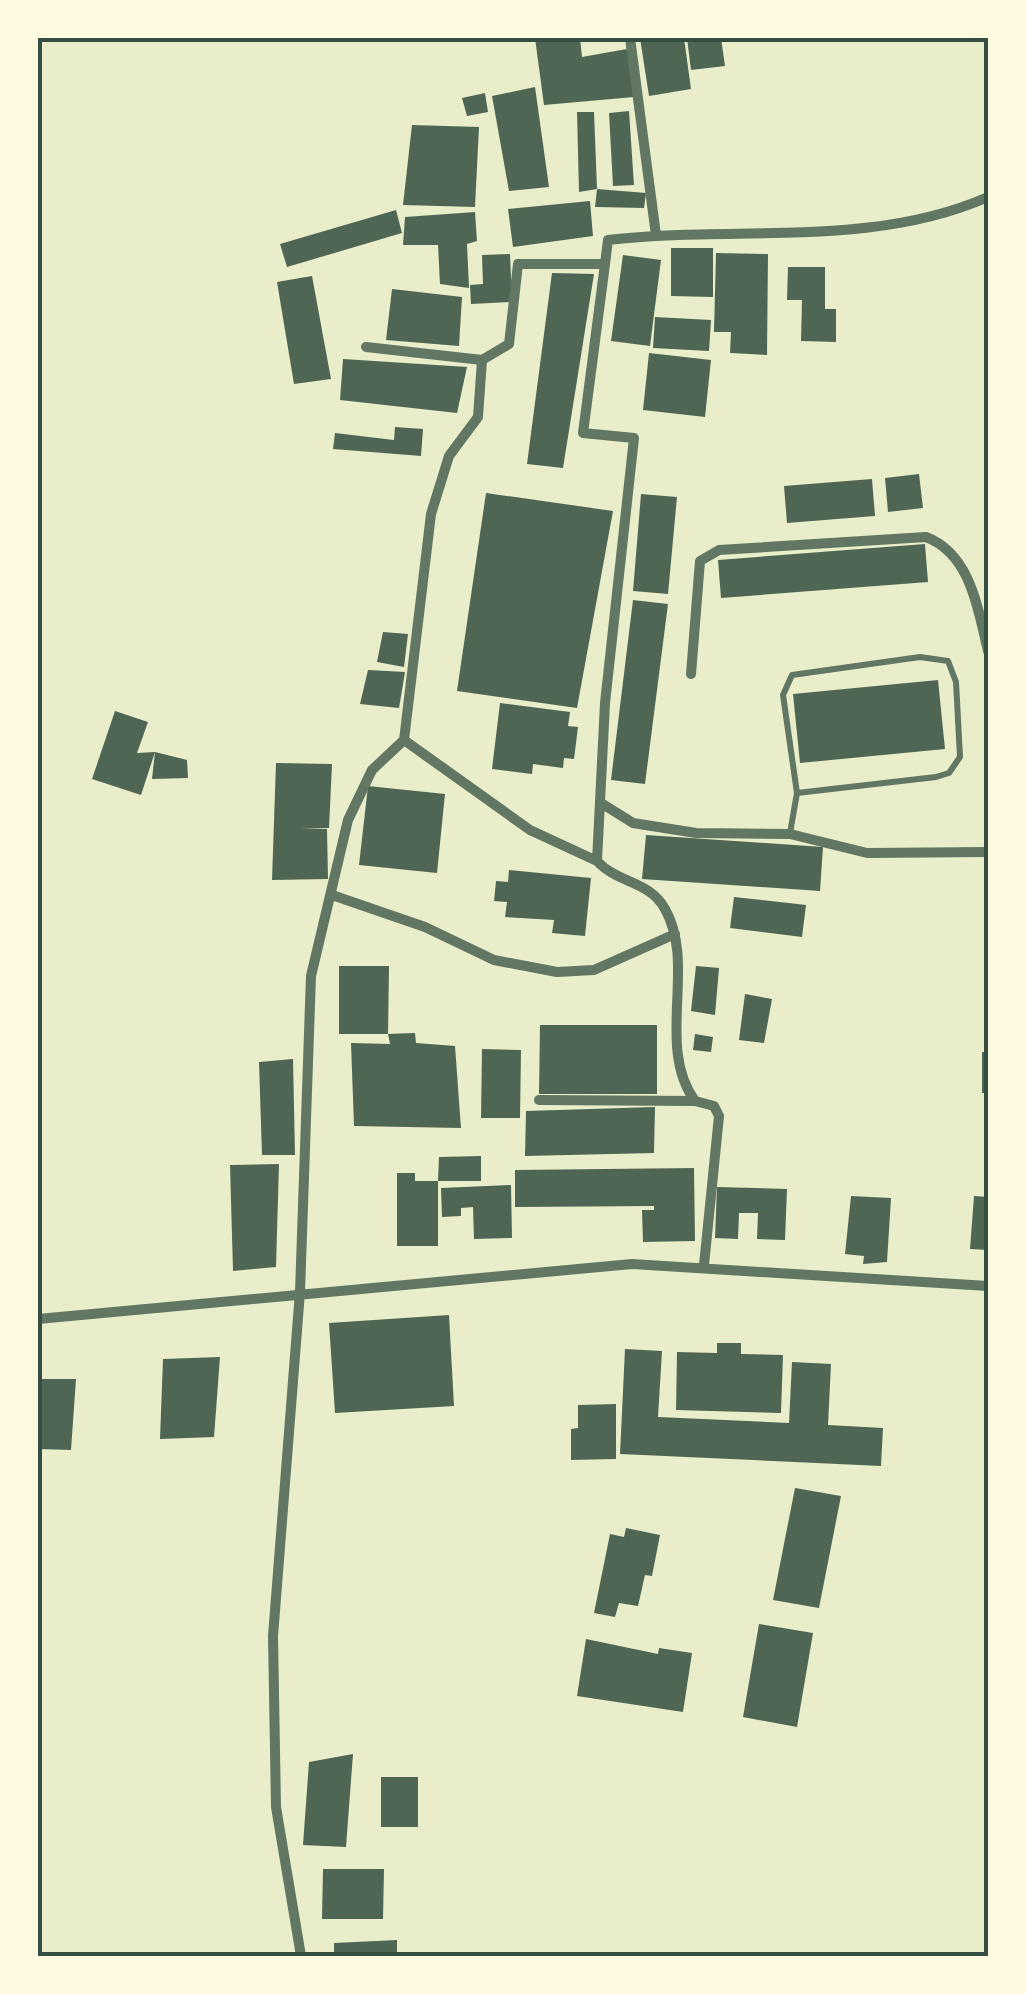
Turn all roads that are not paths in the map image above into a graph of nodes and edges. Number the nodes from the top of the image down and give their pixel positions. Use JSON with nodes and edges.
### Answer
{"nodes":[{"id":1,"x":630,"y":38,"type":"edge"},
{"id":2,"x":988,"y":197,"type":"edge"},
{"id":3,"x":656,"y":235,"type":"junction"},
{"id":4,"x":605,"y":264,"type":"junction"},
{"id":5,"x":366,"y":347,"type":"dead end"},
{"id":6,"x":482,"y":360,"type":"junction"},
{"id":7,"x":988,"y":651,"type":"edge"},
{"id":8,"x":692,"y":674,"type":"dead end"},
{"id":9,"x":404,"y":740,"type":"junction"},
{"id":10,"x":797,"y":793,"type":"junction"},
{"id":11,"x":600,"y":804,"type":"junction"},
{"id":12,"x":790,"y":834,"type":"junction"},
{"id":13,"x":988,"y":852,"type":"edge"},
{"id":14,"x":597,"y":861,"type":"junction"},
{"id":15,"x":332,"y":895,"type":"junction"},
{"id":16,"x":674,"y":934,"type":"junction"},
{"id":17,"x":539,"y":1100,"type":"dead end"},
{"id":18,"x":695,"y":1100,"type":"junction"},
{"id":19,"x":704,"y":1265,"type":"junction"},
{"id":20,"x":988,"y":1286,"type":"edge"},
{"id":21,"x":300,"y":1292,"type":"junction"},
{"id":22,"x":38,"y":1320,"type":"edge"},
{"id":23,"x":301,"y":1956,"type":"edge"}],
"edges":[{"from":1,"to":3,"type":"street"},
{"from":2,"to":3,"type":"street"},
{"from":3,"to":4,"type":"street"},
{"from":4,"to":6,"type":"street"},
{"from":4,"to":11,"type":"street"},
{"from":5,"to":6,"type":"street"},
{"from":6,"to":9,"type":"street"},
{"from":7,"to":8,"type":"street"},
{"from":9,"to":14,"type":"street"},
{"from":9,"to":15,"type":"street"},
{"from":10,"to":10,"type":"lane"},
{"from":10,"to":12,"type":"lane"},
{"from":11,"to":12,"type":"street"},
{"from":11,"to":14,"type":"street"},
{"from":12,"to":13,"type":"street"},
{"from":14,"to":16,"type":"street"},
{"from":15,"to":16,"type":"street"},
{"from":15,"to":21,"type":"street"},
{"from":16,"to":18,"type":"street"},
{"from":17,"to":18,"type":"street"},
{"from":18,"to":19,"type":"street"},
{"from":19,"to":20,"type":"street"},
{"from":19,"to":21,"type":"street"},
{"from":21,"to":22,"type":"street"},
{"from":21,"to":23,"type":"street"}]}
